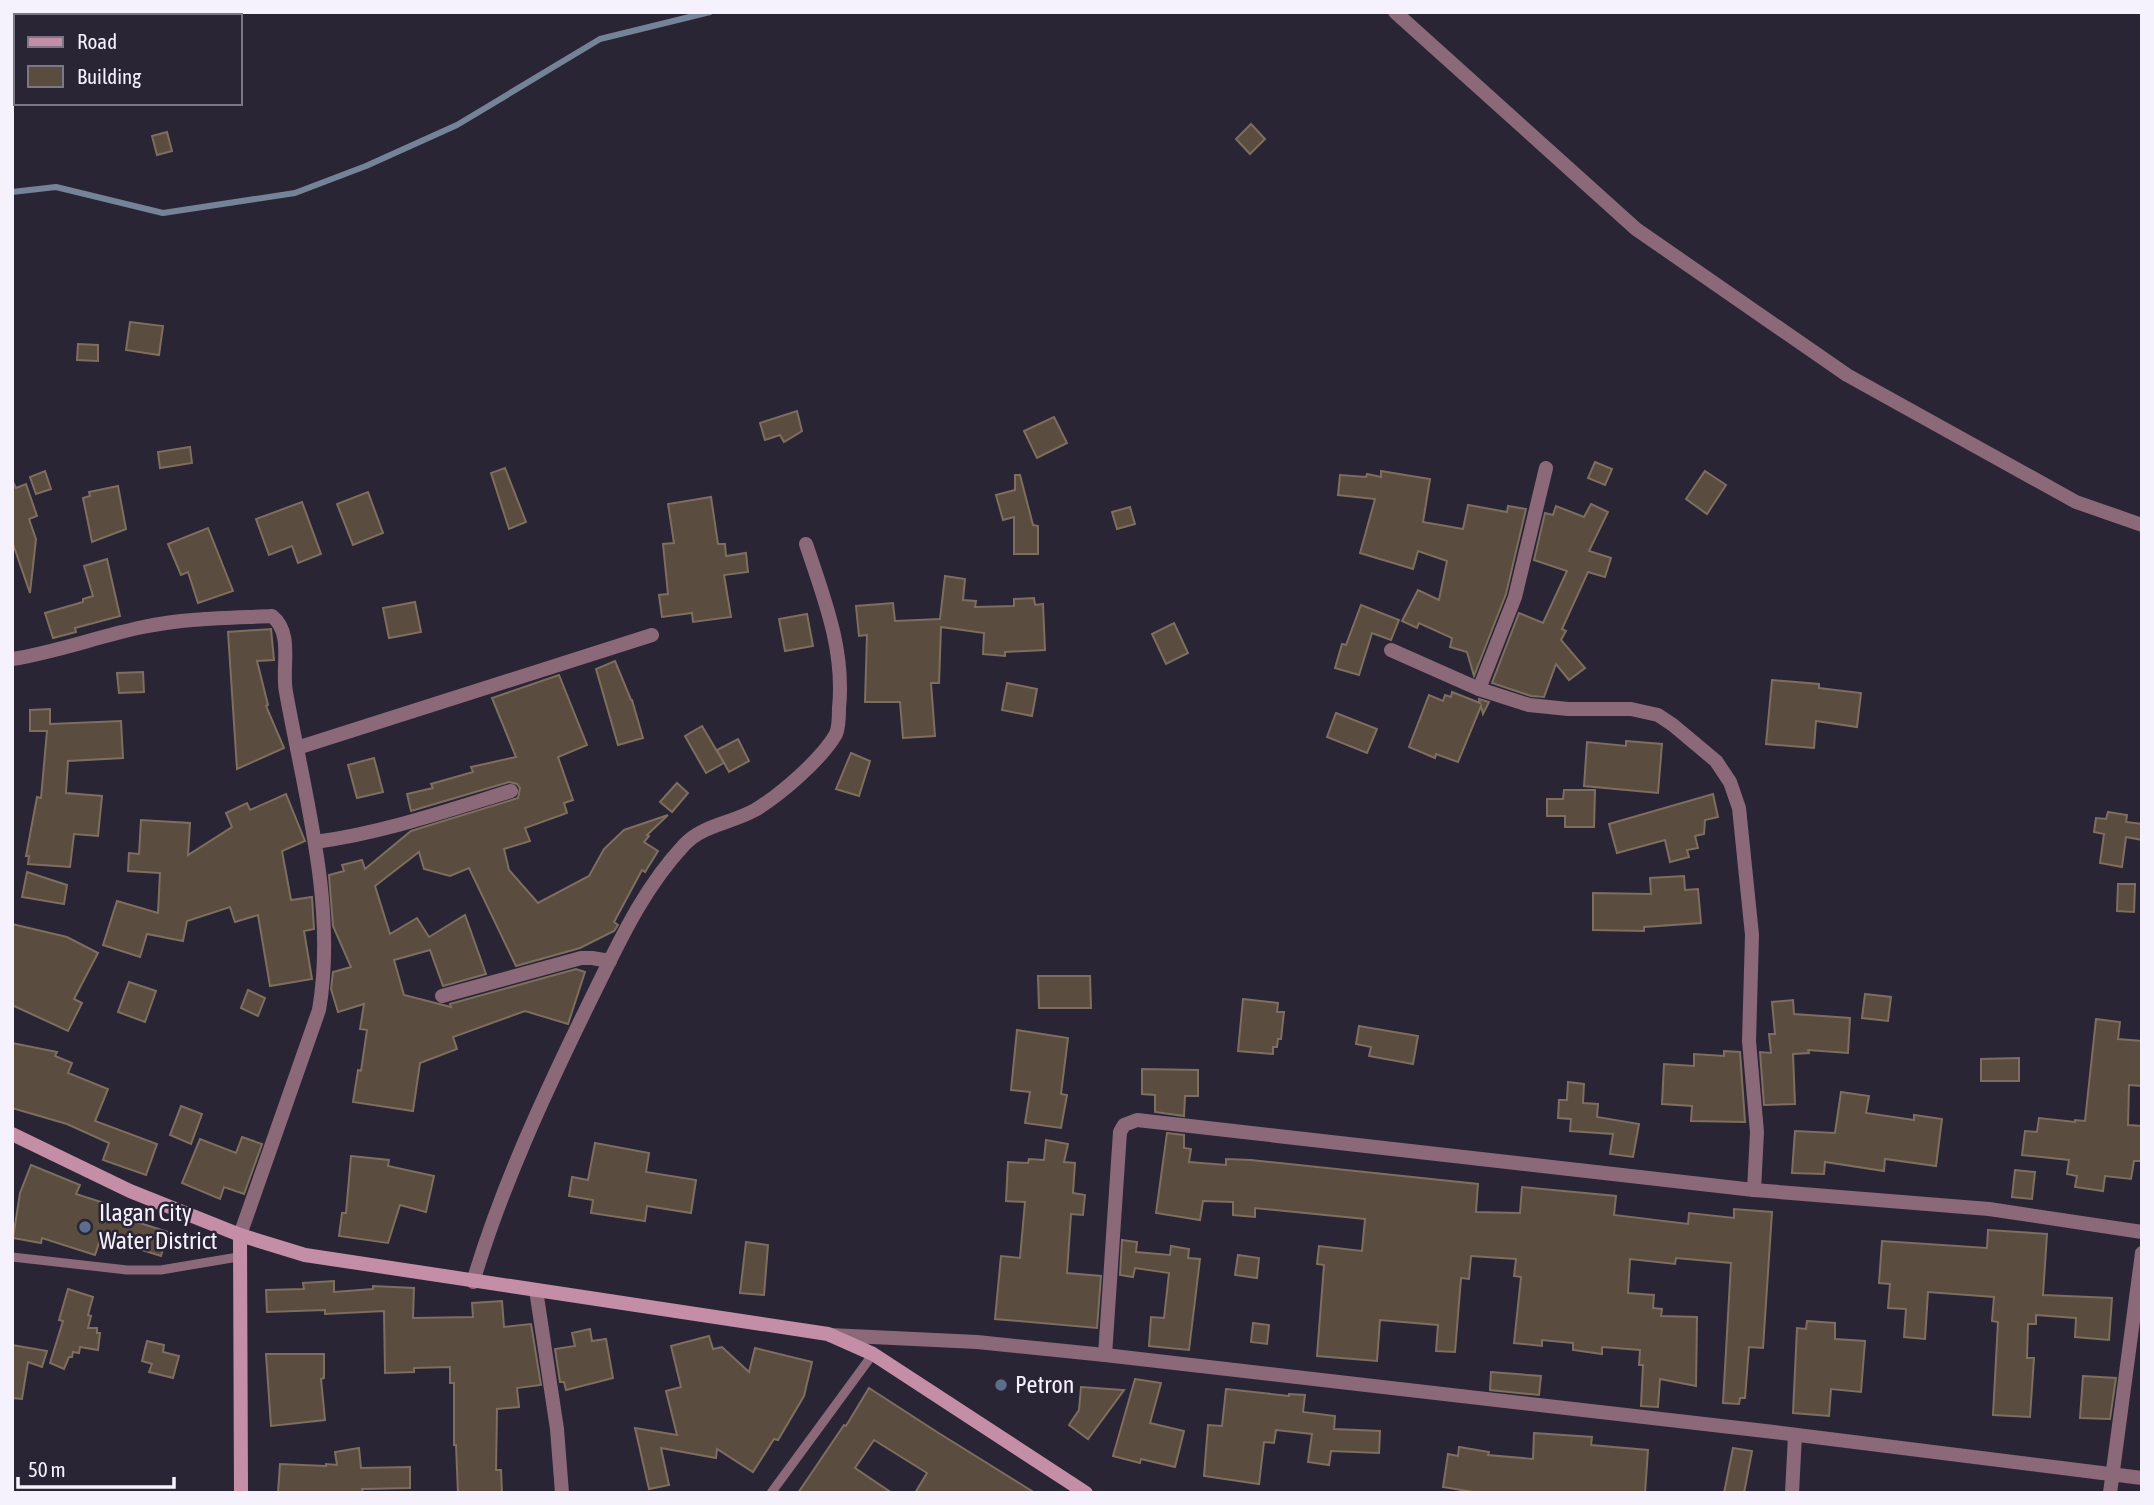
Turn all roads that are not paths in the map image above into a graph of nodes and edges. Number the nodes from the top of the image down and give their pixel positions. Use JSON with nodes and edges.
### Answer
{"nodes":[{"id":1,"x":1395,"y":12,"type":"edge"},
{"id":2,"x":1546,"y":468,"type":"dead end"},
{"id":3,"x":2142,"y":525,"type":"edge"},
{"id":4,"x":806,"y":544,"type":"dead end"},
{"id":5,"x":652,"y":635,"type":"dead end"},
{"id":6,"x":1391,"y":650,"type":"dead end"},
{"id":7,"x":12,"y":659,"type":"edge"},
{"id":8,"x":1479,"y":689,"type":"junction"},
{"id":9,"x":297,"y":748,"type":"junction"},
{"id":10,"x":511,"y":791,"type":"dead end"},
{"id":11,"x":315,"y":842,"type":"junction"},
{"id":12,"x":610,"y":961,"type":"junction"},
{"id":13,"x":442,"y":996,"type":"dead end"},
{"id":14,"x":12,"y":1133,"type":"edge"},
{"id":15,"x":1754,"y":1190,"type":"junction"},
{"id":16,"x":2142,"y":1232,"type":"edge"},
{"id":17,"x":240,"y":1235,"type":"junction"},
{"id":18,"x":2142,"y":1253,"type":"edge"},
{"id":19,"x":12,"y":1257,"type":"edge"},
{"id":20,"x":238,"y":1257,"type":"junction"},
{"id":21,"x":473,"y":1282,"type":"junction"},
{"id":22,"x":536,"y":1290,"type":"junction"},
{"id":23,"x":828,"y":1334,"type":"junction"},
{"id":24,"x":873,"y":1354,"type":"junction"},
{"id":25,"x":1105,"y":1355,"type":"junction"},
{"id":26,"x":1795,"y":1435,"type":"junction"},
{"id":27,"x":2112,"y":1476,"type":"junction"},
{"id":28,"x":2142,"y":1478,"type":"edge"},
{"id":29,"x":242,"y":1493,"type":"edge"},
{"id":30,"x":562,"y":1493,"type":"edge"},
{"id":31,"x":771,"y":1493,"type":"edge"},
{"id":32,"x":1086,"y":1493,"type":"edge"},
{"id":33,"x":1792,"y":1493,"type":"edge"},
{"id":34,"x":2110,"y":1493,"type":"edge"}],
"edges":[{"from":1,"to":3,"type":"street"},
{"from":2,"to":8,"type":"street"},
{"from":4,"to":12,"type":"street"},
{"from":5,"to":9,"type":"street"},
{"from":6,"to":8,"type":"street"},
{"from":7,"to":9,"type":"street"},
{"from":8,"to":15,"type":"street"},
{"from":9,"to":11,"type":"street"},
{"from":10,"to":11,"type":"street"},
{"from":11,"to":17,"type":"street"},
{"from":12,"to":13,"type":"street"},
{"from":12,"to":21,"type":"street"},
{"from":14,"to":17,"type":"main road"},
{"from":15,"to":16,"type":"street"},
{"from":15,"to":25,"type":"street"},
{"from":17,"to":20,"type":"main road"},
{"from":17,"to":21,"type":"main road"},
{"from":18,"to":27,"type":"street"},
{"from":19,"to":20,"type":"lane"},
{"from":20,"to":29,"type":"main road"},
{"from":21,"to":22,"type":"main road"},
{"from":22,"to":23,"type":"main road"},
{"from":22,"to":30,"type":"street"},
{"from":23,"to":24,"type":"main road"},
{"from":23,"to":25,"type":"street"},
{"from":24,"to":31,"type":"lane"},
{"from":24,"to":32,"type":"main road"},
{"from":25,"to":26,"type":"street"},
{"from":26,"to":27,"type":"street"},
{"from":26,"to":33,"type":"street"},
{"from":27,"to":28,"type":"street"},
{"from":27,"to":34,"type":"street"}]}
